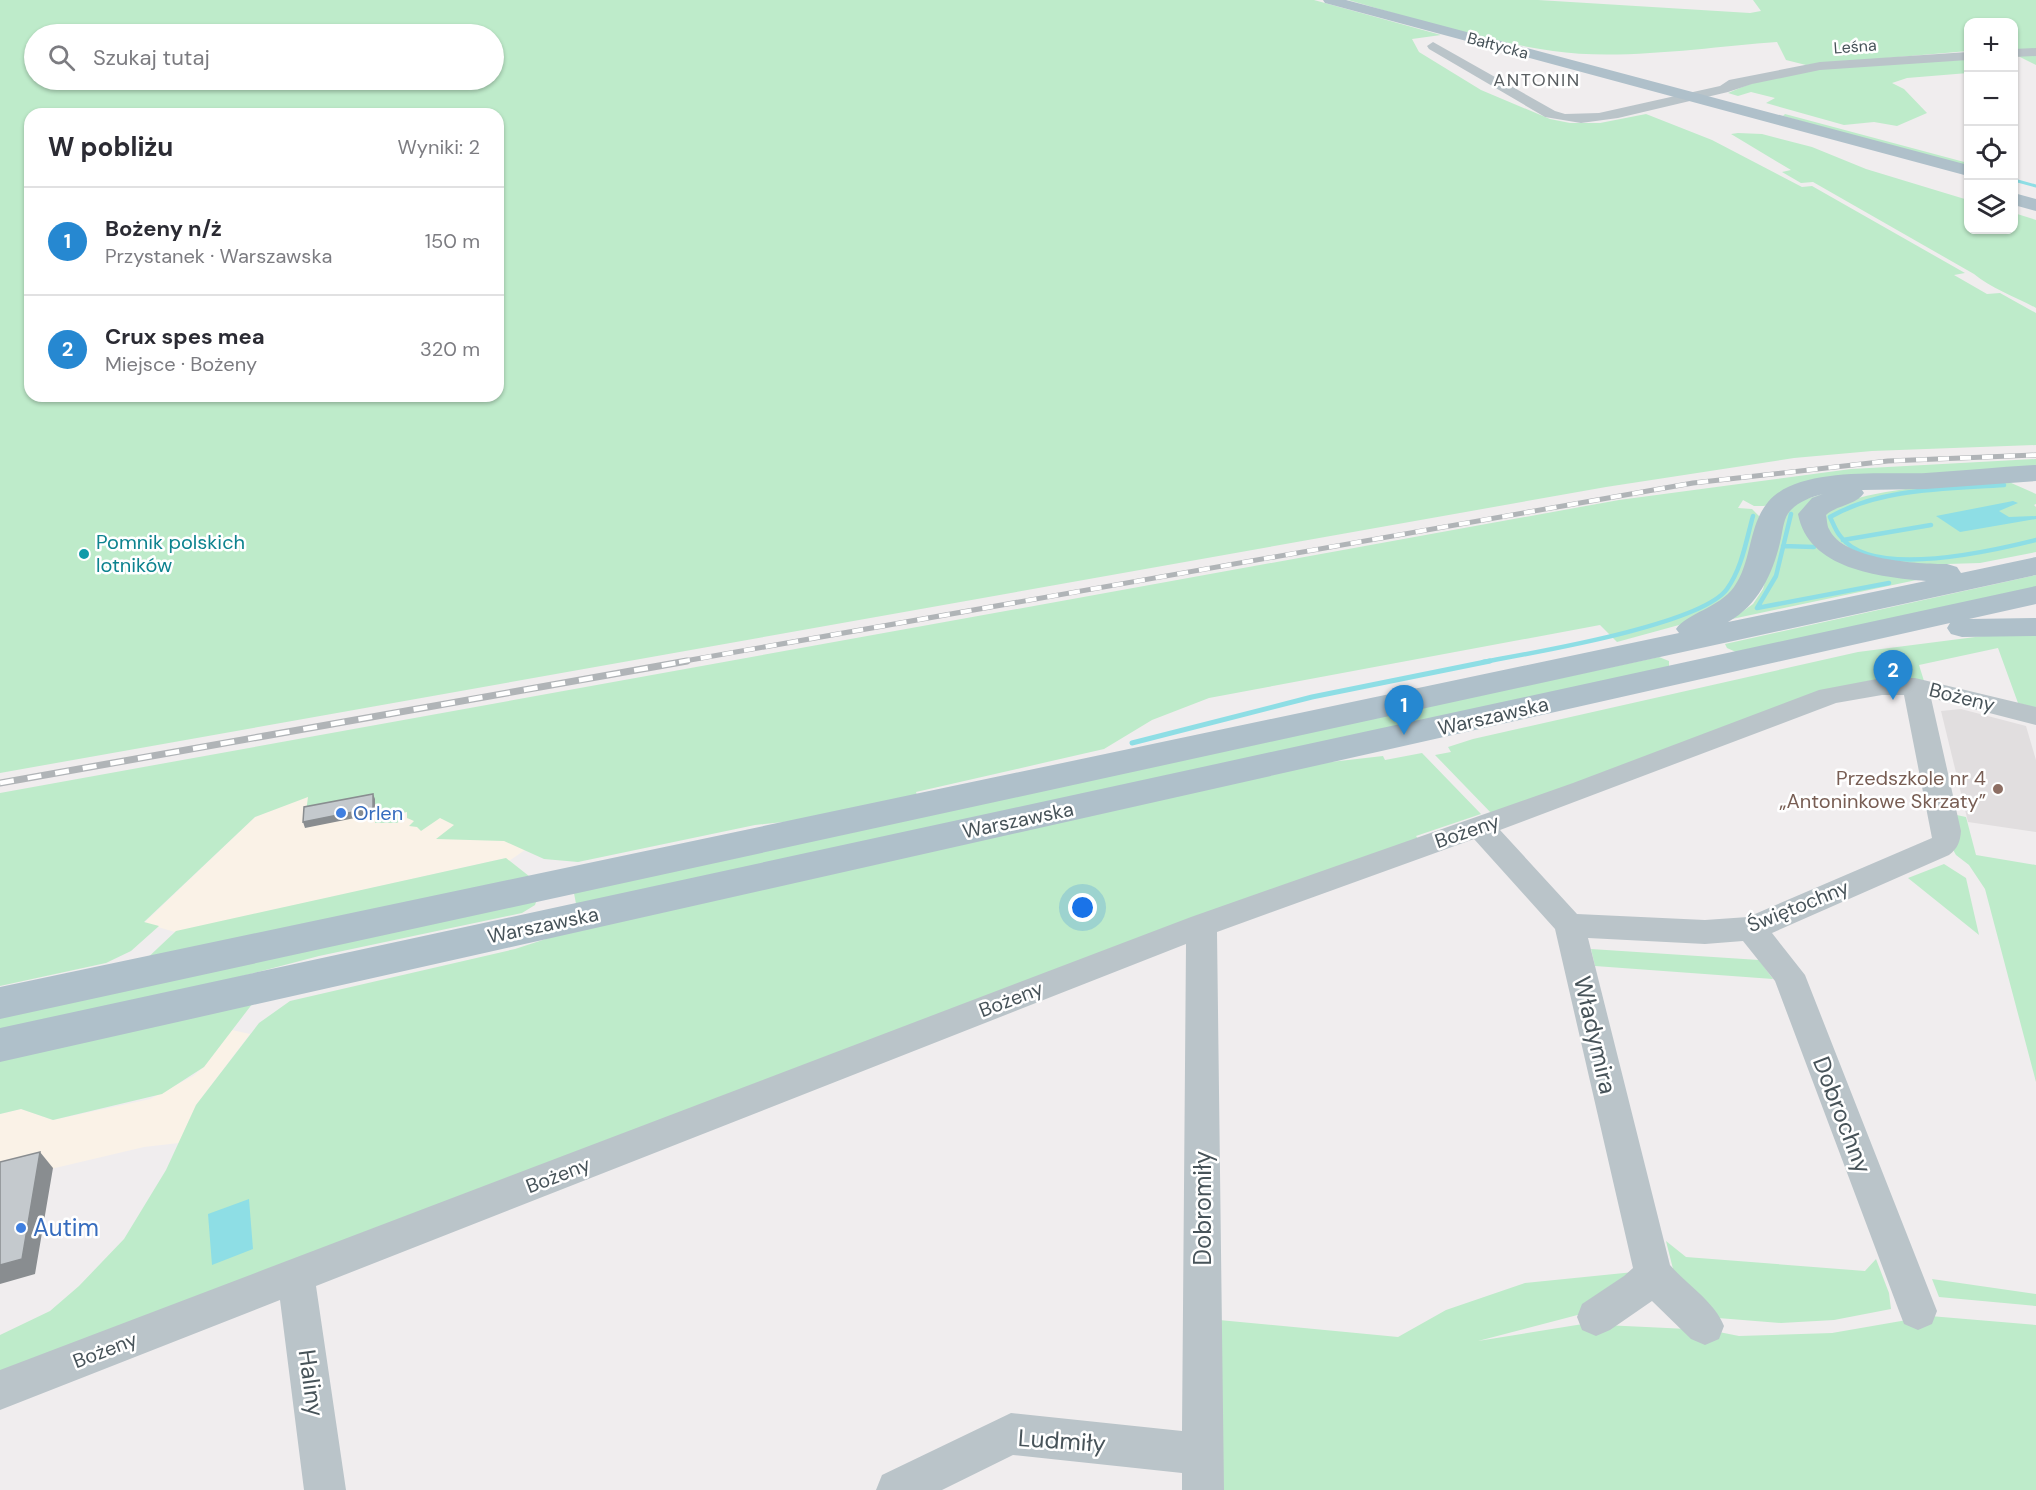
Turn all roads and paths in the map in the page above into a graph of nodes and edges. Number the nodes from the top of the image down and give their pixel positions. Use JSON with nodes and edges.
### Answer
{"nodes":[{"id":1,"x":1330,"y":0,"type":"edge"},
{"id":2,"x":1433,"y":46,"type":"dead end"},
{"id":3,"x":2036,"y":52,"type":"edge"},
{"id":4,"x":2018,"y":53,"type":"edge"},
{"id":5,"x":1964,"y":56,"type":"edge"},
{"id":6,"x":1746,"y":82,"type":"junction"},
{"id":7,"x":1719,"y":92,"type":"junction"},
{"id":8,"x":1697,"y":94,"type":"junction"},
{"id":9,"x":1739,"y":108,"type":"junction"},
{"id":10,"x":1964,"y":170,"type":"edge"},
{"id":11,"x":2018,"y":184,"type":"edge"},
{"id":12,"x":1964,"y":185,"type":"edge"},
{"id":13,"x":2036,"y":189,"type":"edge"},
{"id":14,"x":2018,"y":200,"type":"edge"},
{"id":15,"x":2036,"y":205,"type":"edge"},
{"id":16,"x":2036,"y":473,"type":"edge"},
{"id":17,"x":1923,"y":481,"type":"junction"},
{"id":18,"x":2027,"y":568,"type":"edge"},
{"id":19,"x":2036,"y":596,"type":"edge"},
{"id":20,"x":2036,"y":627,"type":"edge"},
{"id":21,"x":1844,"y":638,"type":"junction"},
{"id":22,"x":1596,"y":661,"type":"junction"},
{"id":23,"x":1915,"y":686,"type":"junction"},
{"id":24,"x":2036,"y":716,"type":"edge"},
{"id":25,"x":1480,"y":827,"type":"junction"},
{"id":26,"x":554,"y":884,"type":"junction"},
{"id":27,"x":557,"y":922,"type":"junction"},
{"id":28,"x":1202,"y":925,"type":"junction"},
{"id":29,"x":1569,"y":925,"type":"junction"},
{"id":30,"x":1751,"y":929,"type":"junction"},
{"id":31,"x":0,"y":1003,"type":"edge"},
{"id":32,"x":0,"y":1045,"type":"edge"},
{"id":33,"x":1653,"y":1273,"type":"junction"},
{"id":34,"x":296,"y":1276,"type":"junction"},
{"id":35,"x":1918,"y":1311,"type":"dead end"},
{"id":36,"x":1596,"y":1317,"type":"dead end"},
{"id":37,"x":1706,"y":1326,"type":"dead end"},
{"id":38,"x":0,"y":1390,"type":"edge"},
{"id":39,"x":1203,"y":1472,"type":"edge"},
{"id":40,"x":326,"y":1490,"type":"edge"},
{"id":41,"x":897,"y":1490,"type":"edge"}],
"edges":[{"from":1,"to":8,"type":"main road","name":"Bałtycka"},
{"from":2,"to":8,"type":"street"},
{"from":3,"to":4,"type":"street"},
{"from":5,"to":6,"type":"street","name":"Leśna"},
{"from":6,"to":7,"type":"street","name":"Leśna"},
{"from":6,"to":8,"type":"street","name":"Leśna"},
{"from":7,"to":8,"type":"street","name":"Leśna"},
{"from":7,"to":9,"type":"street"},
{"from":8,"to":9,"type":"main road","name":"Bałtycka"},
{"from":8,"to":12,"type":"main road","name":"Bałtycka"},
{"from":9,"to":10,"type":"main road","name":"Bałtycka"},
{"from":11,"to":13,"type":"main road"},
{"from":14,"to":15,"type":"main road"},
{"from":16,"to":17,"type":"main road"},
{"from":17,"to":18,"type":"main road"},
{"from":17,"to":22,"type":"main road"},
{"from":18,"to":22,"type":"main road","name":"Warszawska"},
{"from":19,"to":21,"type":"main road","name":"Warszawska"},
{"from":20,"to":21,"type":"main road"},
{"from":21,"to":27,"type":"main road","name":"Warszawska"},
{"from":22,"to":26,"type":"main road","name":"Warszawska"},
{"from":23,"to":24,"type":"street","name":"Bożeny"},
{"from":23,"to":25,"type":"street","name":"Bożeny"},
{"from":23,"to":30,"type":"street","name":"Świętochny"},
{"from":25,"to":28,"type":"street","name":"Bożeny"},
{"from":25,"to":29,"type":"street","name":"Władymira"},
{"from":26,"to":27,"type":"main road"},
{"from":26,"to":31,"type":"main road","name":"Warszawska"},
{"from":27,"to":32,"type":"main road","name":"Warszawska"},
{"from":28,"to":34,"type":"street","name":"Bożeny"},
{"from":28,"to":39,"type":"street","name":"Dobromiły"},
{"from":29,"to":30,"type":"street","name":"Świętochny"},
{"from":29,"to":33,"type":"street","name":"Władymira"},
{"from":30,"to":35,"type":"street","name":"Dobrochny"},
{"from":33,"to":36,"type":"street"},
{"from":33,"to":37,"type":"street","name":"Władymira"},
{"from":34,"to":38,"type":"street","name":"Bożeny"},
{"from":34,"to":40,"type":"street","name":"Haliny"},
{"from":39,"to":41,"type":"street","name":"Ludmiły"}]}
